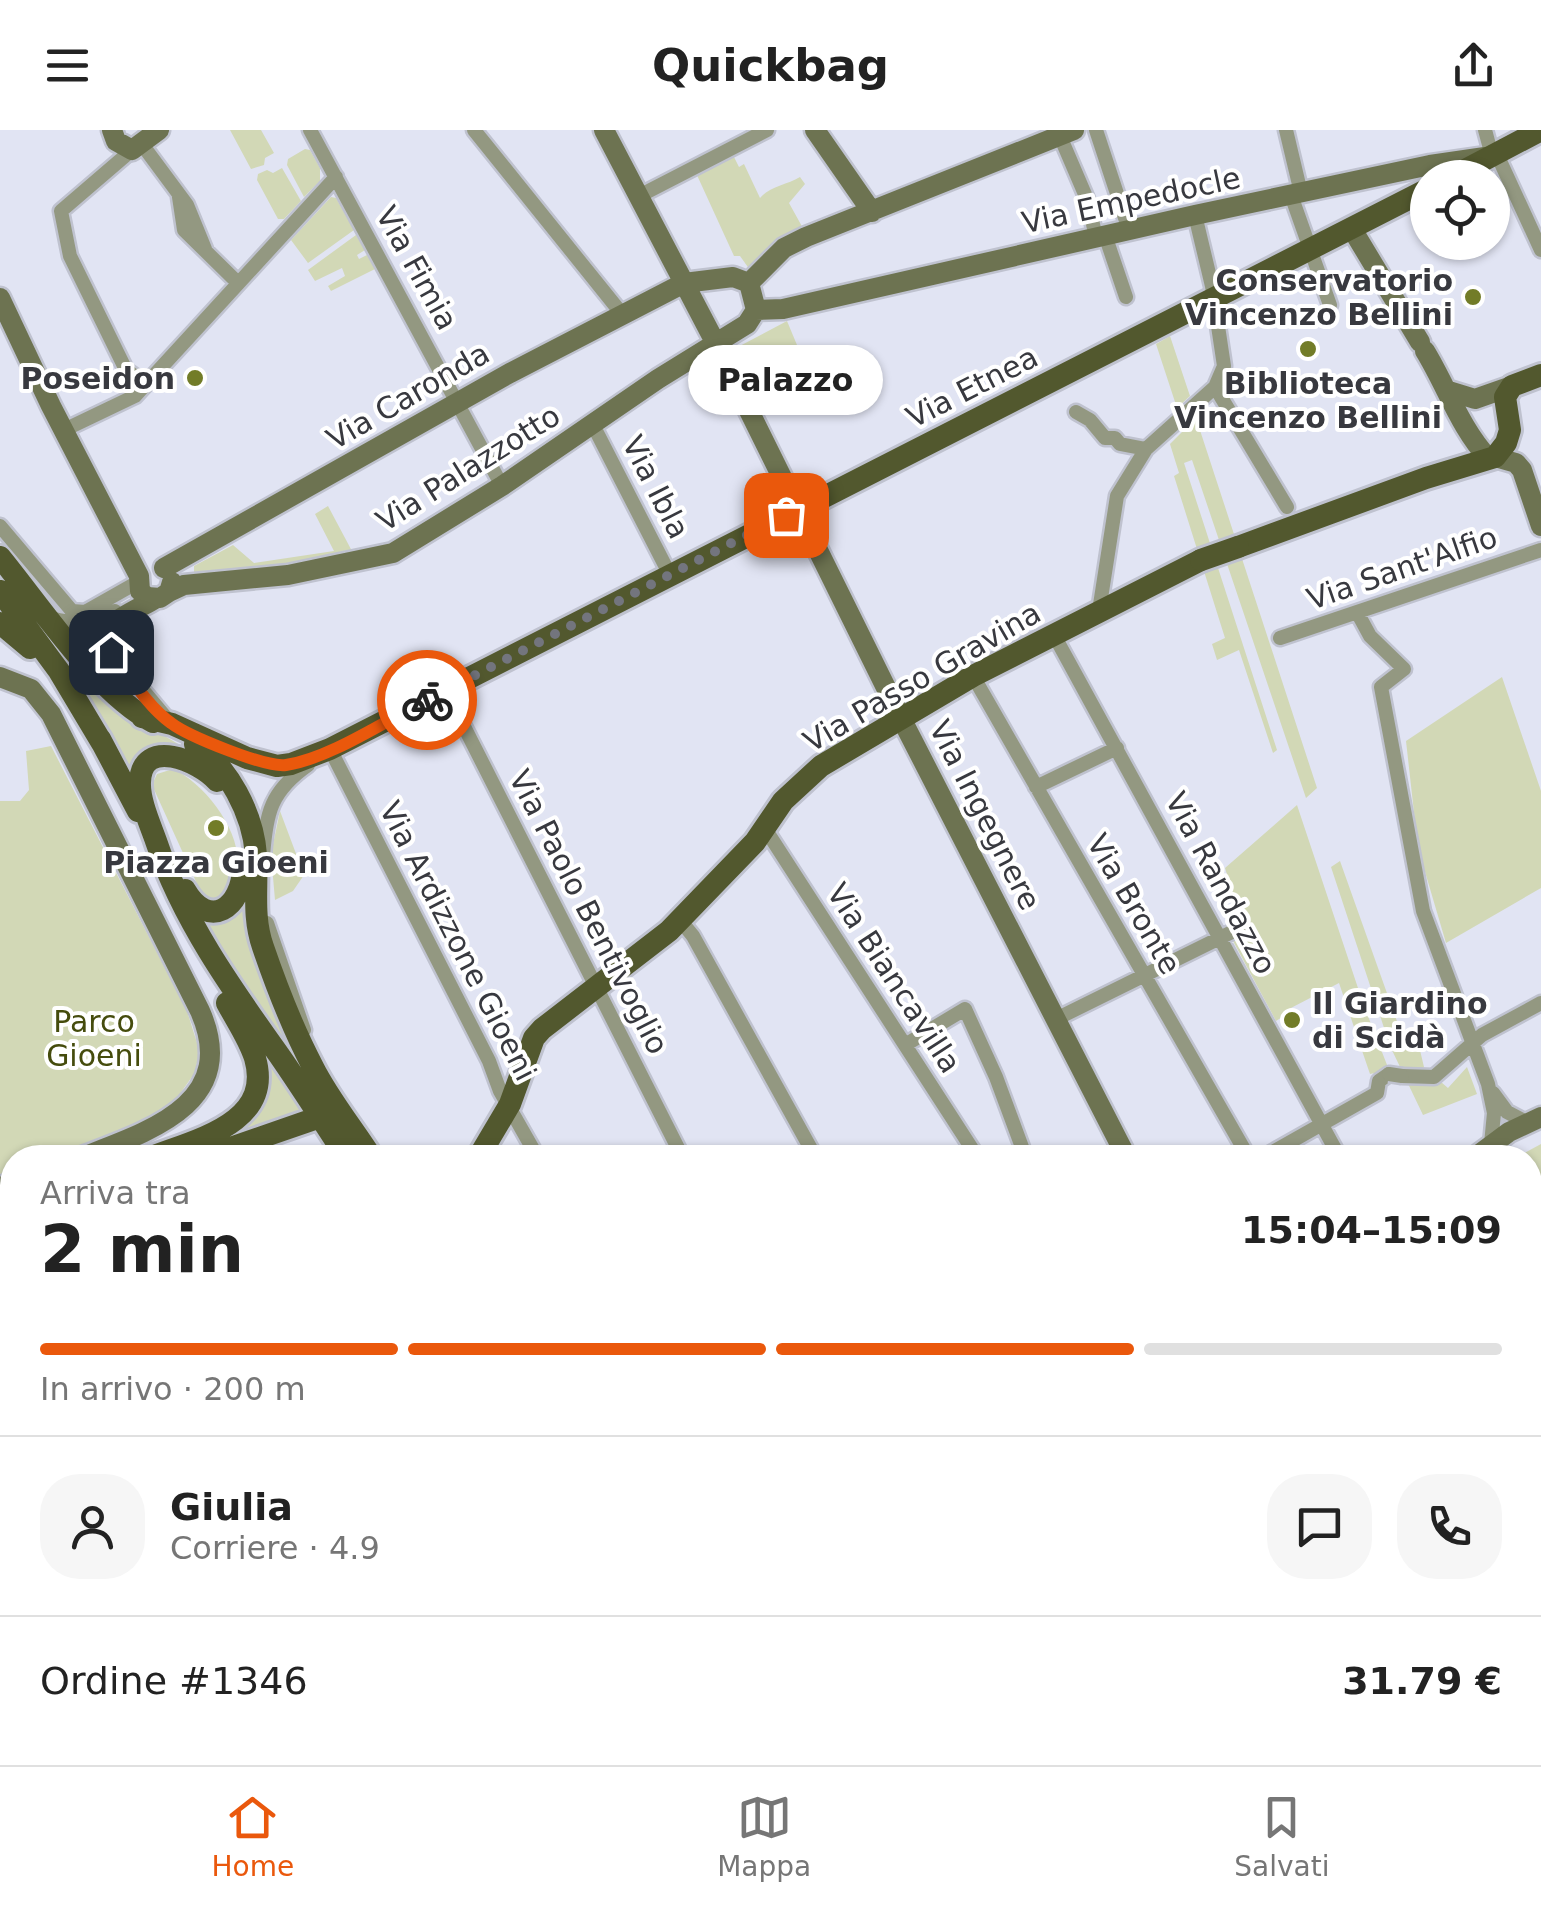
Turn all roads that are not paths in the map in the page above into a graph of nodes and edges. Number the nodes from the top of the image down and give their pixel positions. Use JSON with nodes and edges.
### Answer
{"nodes":[{"id":1,"x":112,"y":130,"type":"edge"},
{"id":2,"x":159,"y":130,"type":"edge"},
{"id":3,"x":310,"y":130,"type":"edge"},
{"id":4,"x":474,"y":130,"type":"edge"},
{"id":5,"x":604,"y":130,"type":"edge"},
{"id":6,"x":767,"y":130,"type":"edge"},
{"id":7,"x":815,"y":130,"type":"edge"},
{"id":8,"x":1096,"y":130,"type":"edge"},
{"id":9,"x":1286,"y":130,"type":"edge"},
{"id":10,"x":1485,"y":130,"type":"edge"},
{"id":11,"x":1541,"y":130,"type":"edge"},
{"id":12,"x":1067,"y":133,"type":"edge"},
{"id":13,"x":137,"y":147,"type":"junction"},
{"id":14,"x":1492,"y":156,"type":"junction"},
{"id":15,"x":1484,"y":160,"type":"edge"},
{"id":16,"x":336,"y":177,"type":"junction"},
{"id":17,"x":1296,"y":194,"type":"junction"},
{"id":18,"x":639,"y":196,"type":"junction"},
{"id":19,"x":1410,"y":198,"type":"edge"},
{"id":20,"x":872,"y":212,"type":"junction"},
{"id":21,"x":1195,"y":215,"type":"junction"},
{"id":22,"x":1352,"y":228,"type":"junction"},
{"id":23,"x":1129,"y":230,"type":"junction"},
{"id":24,"x":1100,"y":236,"type":"junction"},
{"id":25,"x":1308,"y":250,"type":"junction"},
{"id":26,"x":1541,"y":250,"type":"edge"},
{"id":27,"x":754,"y":276,"type":"junction"},
{"id":28,"x":237,"y":282,"type":"junction"},
{"id":29,"x":684,"y":283,"type":"junction"},
{"id":30,"x":1126,"y":297,"type":"dead end"},
{"id":31,"x":0,"y":298,"type":"edge"},
{"id":32,"x":1213,"y":298,"type":"junction"},
{"id":33,"x":1330,"y":305,"type":"dead end"},
{"id":34,"x":756,"y":310,"type":"junction"},
{"id":35,"x":622,"y":314,"type":"junction"},
{"id":36,"x":715,"y":342,"type":"junction"},
{"id":37,"x":1541,"y":375,"type":"edge"},
{"id":38,"x":146,"y":384,"type":"junction"},
{"id":39,"x":1512,"y":386,"type":"junction"},
{"id":40,"x":1216,"y":387,"type":"junction"},
{"id":41,"x":1449,"y":391,"type":"junction"},
{"id":42,"x":459,"y":402,"type":"junction"},
{"id":43,"x":1076,"y":412,"type":"dead end"},
{"id":44,"x":592,"y":425,"type":"junction"},
{"id":45,"x":64,"y":430,"type":"junction"},
{"id":46,"x":1146,"y":449,"type":"junction"},
{"id":47,"x":1492,"y":458,"type":"junction"},
{"id":48,"x":502,"y":486,"type":"junction"},
{"id":49,"x":1286,"y":506,"type":"dead end"},
{"id":50,"x":799,"y":509,"type":"junction"},
{"id":51,"x":0,"y":526,"type":"edge"},
{"id":52,"x":1541,"y":526,"type":"edge"},
{"id":53,"x":1541,"y":550,"type":"edge"},
{"id":54,"x":0,"y":558,"type":"edge"},
{"id":55,"x":670,"y":575,"type":"junction"},
{"id":56,"x":148,"y":587,"type":"junction"},
{"id":57,"x":0,"y":591,"type":"edge"},
{"id":58,"x":1099,"y":611,"type":"junction"},
{"id":59,"x":1356,"y":612,"type":"junction"},
{"id":60,"x":61,"y":614,"type":"junction"},
{"id":61,"x":0,"y":623,"type":"edge"},
{"id":62,"x":1054,"y":635,"type":"junction"},
{"id":63,"x":1280,"y":638,"type":"dead end"},
{"id":64,"x":111,"y":652,"type":"dead end"},
{"id":65,"x":0,"y":676,"type":"edge"},
{"id":66,"x":974,"y":676,"type":"junction"},
{"id":67,"x":446,"y":690,"type":"junction"},
{"id":68,"x":116,"y":697,"type":"junction"},
{"id":69,"x":158,"y":717,"type":"junction"},
{"id":70,"x":901,"y":718,"type":"junction"},
{"id":71,"x":101,"y":741,"type":"junction"},
{"id":72,"x":1117,"y":748,"type":"junction"},
{"id":73,"x":330,"y":749,"type":"junction"},
{"id":74,"x":218,"y":764,"type":"junction"},
{"id":75,"x":1036,"y":787,"type":"junction"},
{"id":76,"x":228,"y":795,"type":"junction"},
{"id":77,"x":248,"y":818,"type":"junction"},
{"id":78,"x":764,"y":828,"type":"junction"},
{"id":79,"x":157,"y":845,"type":"junction"},
{"id":80,"x":174,"y":884,"type":"junction"},
{"id":81,"x":680,"y":920,"type":"junction"},
{"id":82,"x":1240,"y":928,"type":"dead end"},
{"id":83,"x":1220,"y":938,"type":"junction"},
{"id":84,"x":1144,"y":976,"type":"junction"},
{"id":85,"x":597,"y":987,"type":"junction"},
{"id":86,"x":1541,"y":1003,"type":"edge"},
{"id":87,"x":1056,"y":1019,"type":"junction"},
{"id":88,"x":1472,"y":1042,"type":"junction"},
{"id":89,"x":905,"y":1044,"type":"junction"},
{"id":90,"x":489,"y":1061,"type":"junction"},
{"id":91,"x":313,"y":1068,"type":"junction"},
{"id":92,"x":522,"y":1068,"type":"junction"},
{"id":93,"x":1488,"y":1084,"type":"junction"},
{"id":94,"x":510,"y":1104,"type":"junction"},
{"id":95,"x":320,"y":1117,"type":"junction"},
{"id":96,"x":1536,"y":1123,"type":"edge"},
{"id":97,"x":1322,"y":1125,"type":"junction"},
{"id":98,"x":114,"y":1145,"type":"edge"},
{"id":99,"x":180,"y":1145,"type":"edge"},
{"id":100,"x":239,"y":1145,"type":"edge"},
{"id":101,"x":338,"y":1145,"type":"edge"},
{"id":102,"x":363,"y":1145,"type":"edge"},
{"id":103,"x":486,"y":1145,"type":"edge"},
{"id":104,"x":531,"y":1145,"type":"edge"},
{"id":105,"x":676,"y":1145,"type":"edge"},
{"id":106,"x":809,"y":1145,"type":"edge"},
{"id":107,"x":970,"y":1145,"type":"edge"},
{"id":108,"x":1021,"y":1145,"type":"edge"},
{"id":109,"x":1120,"y":1145,"type":"edge"},
{"id":110,"x":1242,"y":1145,"type":"edge"},
{"id":111,"x":1286,"y":1145,"type":"edge"},
{"id":112,"x":1333,"y":1145,"type":"edge"},
{"id":113,"x":1488,"y":1145,"type":"edge"},
{"id":114,"x":1500,"y":1145,"type":"edge"}],
"edges":[{"from":1,"to":13,"type":"main road"},
{"from":2,"to":13,"type":"main road"},
{"from":3,"to":16,"type":"street","name":"Via Fimia"},
{"from":4,"to":35,"type":"street"},
{"from":5,"to":18,"type":"main road","name":"Via Ingegnere"},
{"from":6,"to":18,"type":"street"},
{"from":7,"to":20,"type":"main road"},
{"from":8,"to":23,"type":"street"},
{"from":9,"to":17,"type":"street"},
{"from":10,"to":14,"type":"street"},
{"from":11,"to":14,"type":"main road"},
{"from":12,"to":20,"type":"main road"},
{"from":12,"to":24,"type":"street"},
{"from":13,"to":28,"type":"street"},
{"from":13,"to":38,"type":"street"},
{"from":14,"to":15,"type":"main road"},
{"from":14,"to":17,"type":"main road","name":"Via Empedocle"},
{"from":14,"to":26,"type":"street"},
{"from":16,"to":28,"type":"street"},
{"from":16,"to":42,"type":"street","name":"Via Fimia"},
{"from":17,"to":21,"type":"main road","name":"Via Empedocle"},
{"from":17,"to":25,"type":"street"},
{"from":18,"to":29,"type":"main road","name":"Via Ingegnere"},
{"from":19,"to":22,"type":"main road","name":"Via Etnea"},
{"from":20,"to":27,"type":"main road"},
{"from":21,"to":23,"type":"main road","name":"Via Empedocle"},
{"from":21,"to":32,"type":"street"},
{"from":22,"to":25,"type":"main road","name":"Via Etnea"},
{"from":22,"to":41,"type":"main road"},
{"from":23,"to":24,"type":"main road","name":"Via Empedocle"},
{"from":24,"to":30,"type":"street"},
{"from":24,"to":34,"type":"main road","name":"Via Empedocle"},
{"from":25,"to":32,"type":"main road","name":"Via Etnea"},
{"from":25,"to":33,"type":"street"},
{"from":27,"to":29,"type":"main road"},
{"from":27,"to":34,"type":"main road"},
{"from":28,"to":38,"type":"street"},
{"from":29,"to":35,"type":"main road","name":"Via Caronda"},
{"from":29,"to":36,"type":"main road","name":"Via Ingegnere"},
{"from":31,"to":45,"type":"main road"},
{"from":32,"to":40,"type":"street"},
{"from":32,"to":50,"type":"main road","name":"Via Etnea"},
{"from":34,"to":36,"type":"main road","name":"Via Palazzotto"},
{"from":35,"to":42,"type":"main road","name":"Via Caronda"},
{"from":36,"to":44,"type":"main road","name":"Via Palazzotto"},
{"from":36,"to":50,"type":"main road","name":"Via Ingegnere"},
{"from":37,"to":39,"type":"main road"},
{"from":38,"to":45,"type":"street"},
{"from":39,"to":41,"type":"main road"},
{"from":39,"to":47,"type":"main road"},
{"from":40,"to":46,"type":"street"},
{"from":40,"to":49,"type":"street"},
{"from":41,"to":47,"type":"main road"},
{"from":42,"to":48,"type":"street","name":"Via Fimia"},
{"from":42,"to":56,"type":"main road","name":"Via Caronda"},
{"from":43,"to":46,"type":"street"},
{"from":44,"to":48,"type":"main road","name":"Via Palazzotto"},
{"from":44,"to":55,"type":"street","name":"Via Ibla"},
{"from":45,"to":56,"type":"main road"},
{"from":46,"to":58,"type":"street"},
{"from":47,"to":52,"type":"main road"},
{"from":47,"to":58,"type":"main road","name":"Via Passo Gravina","bridge":true},
{"from":48,"to":56,"type":"main road","name":"Via Palazzotto"},
{"from":50,"to":55,"type":"main road","name":"Via Etnea"},
{"from":50,"to":70,"type":"main road","name":"Via Ingegnere"},
{"from":51,"to":60,"type":"street"},
{"from":53,"to":59,"type":"street","name":"Via Sant'Alfio"},
{"from":54,"to":60,"type":"main road"},
{"from":55,"to":67,"type":"main road","name":"Via Etnea"},
{"from":56,"to":60,"type":"street"},
{"from":56,"to":60,"type":"street"},
{"from":56,"to":68,"type":"main road","name":"Via Palazzotto"},
{"from":57,"to":71,"type":"main road"},
{"from":58,"to":62,"type":"main road","name":"Via Passo Gravina"},
{"from":59,"to":63,"type":"street","name":"Via Sant'Alfio"},
{"from":59,"to":88,"type":"street"},
{"from":60,"to":68,"type":"main road"},
{"from":61,"to":71,"type":"main road"},
{"from":62,"to":66,"type":"main road","name":"Via Passo Gravina"},
{"from":62,"to":72,"type":"street","name":"Via Randazzo"},
{"from":64,"to":69,"type":"street"},
{"from":65,"to":98,"type":"main road"},
{"from":66,"to":70,"type":"main road","name":"Via Passo Gravina"},
{"from":66,"to":75,"type":"street","name":"Via Bronte"},
{"from":67,"to":73,"type":"main road","name":"Via Etnea"},
{"from":67,"to":85,"type":"street","name":"Via Paolo Bentivoglio"},
{"from":68,"to":69,"type":"main road"},
{"from":69,"to":73,"type":"main road","name":"Via Etnea"},
{"from":69,"to":74,"type":"main road"},
{"from":70,"to":78,"type":"main road","name":"Via Passo Gravina"},
{"from":70,"to":87,"type":"main road","name":"Via Ingegnere"},
{"from":71,"to":79,"type":"main road"},
{"from":72,"to":75,"type":"street"},
{"from":72,"to":83,"type":"street","name":"Via Randazzo"},
{"from":73,"to":90,"type":"street","name":"Via Ardizzone Gioeni"},
{"from":73,"to":91,"type":"street"},
{"from":74,"to":76,"type":"main road"},
{"from":74,"to":77,"type":"main road"},
{"from":75,"to":84,"type":"street","name":"Via Bronte"},
{"from":76,"to":77,"type":"main road"},
{"from":76,"to":79,"type":"main road"},
{"from":76,"to":79,"type":"main road"},
{"from":77,"to":91,"type":"main road"},
{"from":78,"to":81,"type":"main road","name":"Via Passo Gravina"},
{"from":78,"to":89,"type":"street","name":"Via Biancavilla"},
{"from":79,"to":80,"type":"main road"},
{"from":80,"to":95,"type":"main road"},
{"from":80,"to":99,"type":"main road"},
{"from":81,"to":85,"type":"main road","name":"Via Passo Gravina"},
{"from":81,"to":106,"type":"street"},
{"from":82,"to":83,"type":"street"},
{"from":83,"to":84,"type":"street"},
{"from":83,"to":97,"type":"street","name":"Via Randazzo"},
{"from":84,"to":87,"type":"street"},
{"from":84,"to":110,"type":"street","name":"Via Bronte"},
{"from":85,"to":92,"type":"main road","name":"Via Passo Gravina"},
{"from":85,"to":105,"type":"street","name":"Via Paolo Bentivoglio"},
{"from":86,"to":88,"type":"street"},
{"from":87,"to":109,"type":"main road","name":"Via Ingegnere"},
{"from":88,"to":93,"type":"street"},
{"from":88,"to":97,"type":"street"},
{"from":89,"to":107,"type":"street","name":"Via Biancavilla"},
{"from":89,"to":108,"type":"street"},
{"from":90,"to":92,"type":"street"},
{"from":90,"to":94,"type":"street","name":"Via Ardizzone Gioeni"},
{"from":91,"to":102,"type":"main road"},
{"from":92,"to":94,"type":"main road","name":"Via Passo Gravina"},
{"from":93,"to":96,"type":"street"},
{"from":93,"to":113,"type":"street"},
{"from":94,"to":103,"type":"main road","name":"Via Passo Gravina"},
{"from":94,"to":104,"type":"street","name":"Via Ardizzone Gioeni"},
{"from":95,"to":100,"type":"main road"},
{"from":95,"to":101,"type":"main road"},
{"from":96,"to":114,"type":"main road"},
{"from":97,"to":111,"type":"street"},
{"from":97,"to":112,"type":"street","name":"Via Randazzo"}]}
